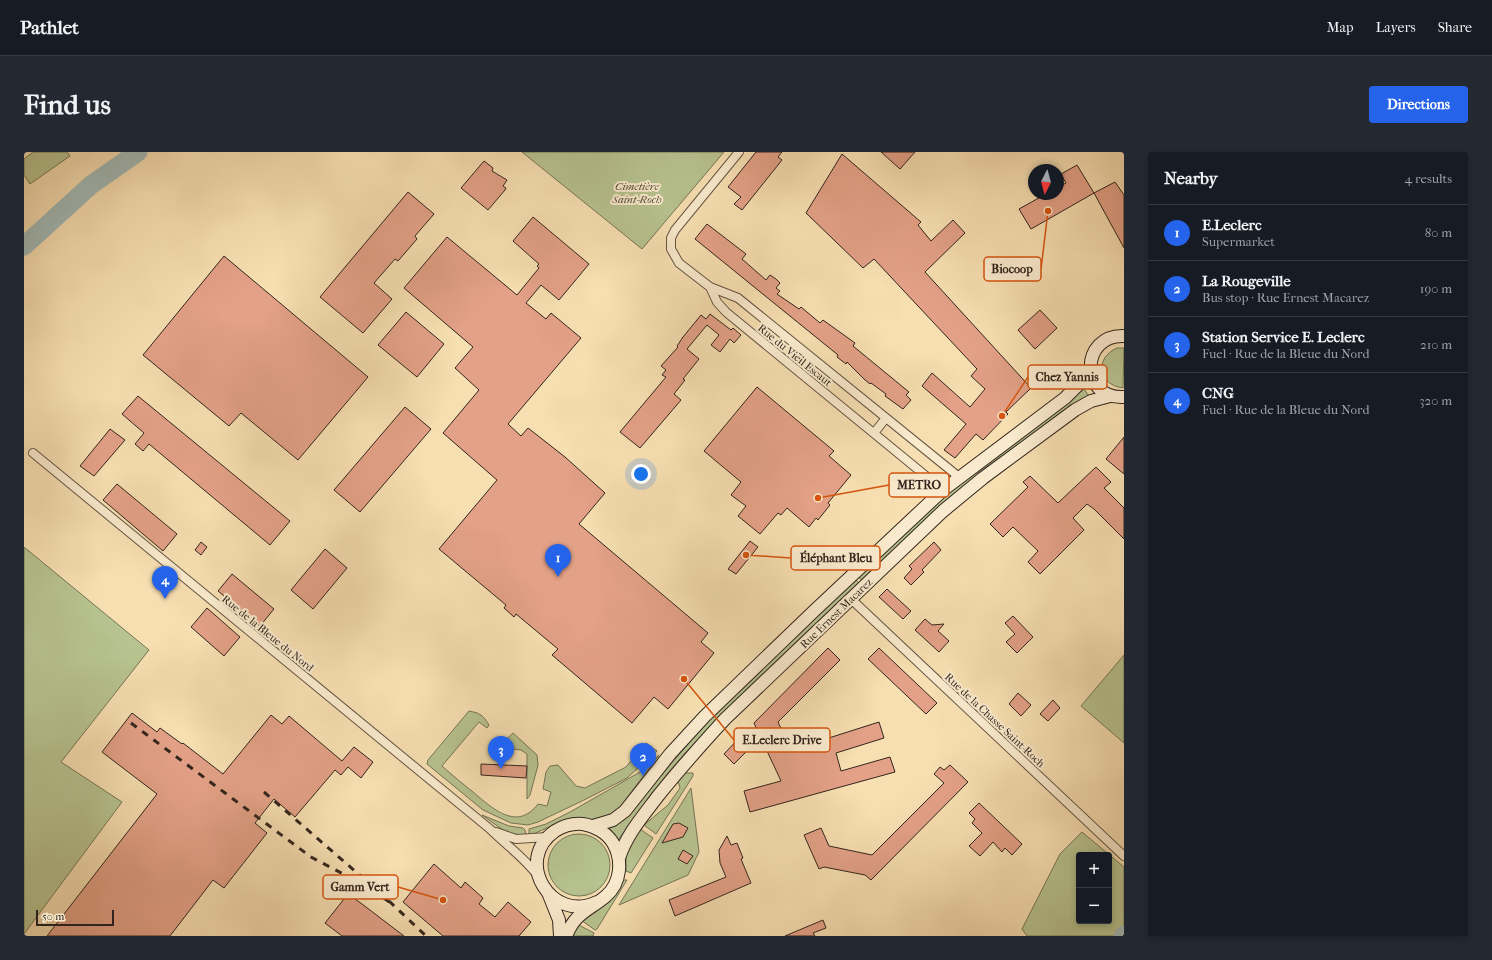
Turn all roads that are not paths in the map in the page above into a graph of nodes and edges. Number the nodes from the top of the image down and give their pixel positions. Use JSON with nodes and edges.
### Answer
{"nodes":[{"id":1,"x":738,"y":152,"type":"edge"},
{"id":2,"x":710,"y":287,"type":"junction"},
{"id":3,"x":1124,"y":336,"type":"edge"},
{"id":4,"x":1090,"y":370,"type":"junction"},
{"id":5,"x":1119,"y":398,"type":"edge"},
{"id":6,"x":886,"y":418,"type":"junction"},
{"id":7,"x":874,"y":433,"type":"junction"},
{"id":8,"x":33,"y":453,"type":"dead end"},
{"id":9,"x":959,"y":476,"type":"junction"},
{"id":10,"x":943,"y":490,"type":"junction"},
{"id":11,"x":851,"y":599,"type":"junction"},
{"id":12,"x":592,"y":826,"type":"junction"},
{"id":13,"x":490,"y":829,"type":"junction"},
{"id":14,"x":548,"y":837,"type":"junction"},
{"id":15,"x":1124,"y":856,"type":"edge"},
{"id":16,"x":619,"y":858,"type":"junction"},
{"id":17,"x":538,"y":876,"type":"junction"},
{"id":18,"x":549,"y":894,"type":"junction"},
{"id":19,"x":597,"y":902,"type":"junction"},
{"id":20,"x":560,"y":936,"type":"edge"},
{"id":21,"x":566,"y":936,"type":"edge"}],
"edges":[{"from":1,"to":2,"type":"street","name":"Rue du Vieil Escaut"},
{"from":2,"to":6,"type":"street","name":"Rue du Vieil Escaut"},
{"from":2,"to":7,"type":"street","name":"Rue du Vieil Escaut"},
{"from":3,"to":4,"type":"main road","name":"Rue Ernest Macarez"},
{"from":4,"to":5,"type":"main road","name":"Rue Ernest Macarez"},
{"from":4,"to":9,"type":"main road","name":"Rue Ernest Macarez"},
{"from":5,"to":11,"type":"main road","name":"Rue Ernest Macarez"},
{"from":6,"to":7,"type":"street"},
{"from":6,"to":9,"type":"street","name":"Rue du Vieil Escaut"},
{"from":7,"to":10,"type":"street","name":"Rue du Vieil Escaut"},
{"from":8,"to":13,"type":"street","name":"Rue de la Bleue du Nord"},
{"from":9,"to":10,"type":"main road","name":"Rue Ernest Macarez"},
{"from":10,"to":12,"type":"main road","name":"Rue Ernest Macarez"},
{"from":11,"to":15,"type":"street","name":"Rue de la Chasse Saint-Roch"},
{"from":11,"to":16,"type":"main road","name":"Rue Ernest Macarez"},
{"from":12,"to":14,"type":"main road","name":"Rue Ernest Macarez"},
{"from":12,"to":16,"type":"main road"},
{"from":13,"to":14,"type":"street","name":"Rue de la Bleue du Nord"},
{"from":13,"to":17,"type":"street","name":"Rue de la Bleue du Nord"},
{"from":14,"to":17,"type":"main road","name":"Rue Ernest Macarez"},
{"from":16,"to":19,"type":"main road","name":"Rue Ernest Macarez"},
{"from":17,"to":18,"type":"main road"},
{"from":18,"to":19,"type":"main road"},
{"from":18,"to":20,"type":"main road"},
{"from":19,"to":21,"type":"main road","name":"Rue Ernest Macarez"}]}
